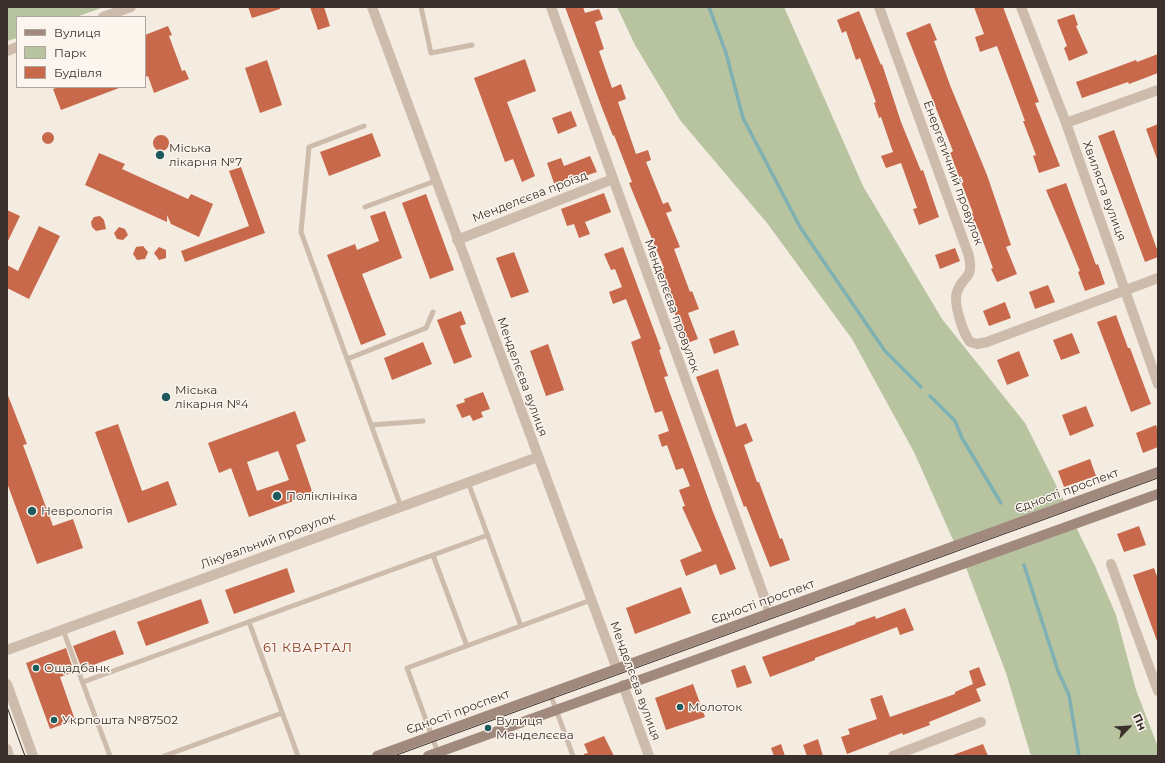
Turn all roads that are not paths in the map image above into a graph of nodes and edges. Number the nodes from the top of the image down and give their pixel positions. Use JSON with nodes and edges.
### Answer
{"nodes":[{"id":1,"x":131,"y":7,"type":"edge"},
{"id":2,"x":372,"y":7,"type":"edge"},
{"id":3,"x":421,"y":7,"type":"edge"},
{"id":4,"x":551,"y":7,"type":"edge"},
{"id":5,"x":880,"y":7,"type":"edge"},
{"id":6,"x":1022,"y":7,"type":"edge"},
{"id":7,"x":106,"y":16,"type":"edge"},
{"id":8,"x":472,"y":45,"type":"dead end"},
{"id":9,"x":1158,"y":90,"type":"edge"},
{"id":10,"x":1066,"y":123,"type":"junction"},
{"id":11,"x":364,"y":126,"type":"dead end"},
{"id":12,"x":613,"y":179,"type":"junction"},
{"id":13,"x":435,"y":181,"type":"junction"},
{"id":14,"x":365,"y":207,"type":"dead end"},
{"id":15,"x":457,"y":240,"type":"junction"},
{"id":16,"x":1158,"y":278,"type":"edge"},
{"id":17,"x":1126,"y":290,"type":"junction"},
{"id":18,"x":433,"y":312,"type":"dead end"},
{"id":19,"x":347,"y":359,"type":"junction"},
{"id":20,"x":1158,"y":384,"type":"edge"},
{"id":21,"x":423,"y":421,"type":"dead end"},
{"id":22,"x":371,"y":425,"type":"junction"},
{"id":23,"x":538,"y":457,"type":"junction"},
{"id":24,"x":1158,"y":472,"type":"edge"},
{"id":25,"x":468,"y":482,"type":"junction"},
{"id":26,"x":1158,"y":494,"type":"edge"},
{"id":27,"x":401,"y":507,"type":"junction"},
{"id":28,"x":488,"y":535,"type":"junction"},
{"id":29,"x":433,"y":555,"type":"junction"},
{"id":30,"x":1111,"y":564,"type":"dead end"},
{"id":31,"x":591,"y":600,"type":"junction"},
{"id":32,"x":770,"y":613,"type":"junction"},
{"id":33,"x":248,"y":622,"type":"junction"},
{"id":34,"x":521,"y":626,"type":"junction"},
{"id":35,"x":63,"y":630,"type":"junction"},
{"id":36,"x":467,"y":646,"type":"junction"},
{"id":37,"x":7,"y":650,"type":"edge"},
{"id":38,"x":617,"y":669,"type":"junction"},
{"id":39,"x":83,"y":682,"type":"junction"},
{"id":40,"x":7,"y":684,"type":"edge"},
{"id":41,"x":623,"y":685,"type":"junction"},
{"id":42,"x":1158,"y":691,"type":"edge"},
{"id":43,"x":550,"y":693,"type":"junction"},
{"id":44,"x":556,"y":709,"type":"junction"},
{"id":45,"x":282,"y":713,"type":"junction"},
{"id":46,"x":981,"y":722,"type":"dead end"},
{"id":47,"x":432,"y":736,"type":"junction"},
{"id":48,"x":7,"y":749,"type":"edge"},
{"id":49,"x":439,"y":754,"type":"edge"},
{"id":50,"x":10,"y":756,"type":"edge"},
{"id":51,"x":33,"y":756,"type":"edge"},
{"id":52,"x":110,"y":756,"type":"edge"},
{"id":53,"x":164,"y":756,"type":"edge"},
{"id":54,"x":298,"y":756,"type":"edge"},
{"id":55,"x":377,"y":756,"type":"edge"},
{"id":56,"x":428,"y":756,"type":"edge"},
{"id":57,"x":573,"y":756,"type":"edge"},
{"id":58,"x":649,"y":756,"type":"edge"},
{"id":59,"x":893,"y":756,"type":"edge"}],
"edges":[{"from":1,"to":7,"type":"street"},
{"from":2,"to":13,"type":"street","name":"Менделєєва вулиця"},
{"from":3,"to":8,"type":"lane"},
{"from":4,"to":12,"type":"street","name":"Менделєєва провулок"},
{"from":5,"to":17,"type":"street","name":"Енергетичний провулок"},
{"from":6,"to":10,"type":"street","name":"Хвиляста вулиця"},
{"from":9,"to":10,"type":"street"},
{"from":10,"to":17,"type":"street","name":"Хвиляста вулиця"},
{"from":11,"to":19,"type":"lane"},
{"from":12,"to":15,"type":"street","name":"Менделєєва проїзд"},
{"from":12,"to":32,"type":"street","name":"Менделєєва провулок"},
{"from":13,"to":14,"type":"lane"},
{"from":13,"to":15,"type":"street","name":"Менделєєва вулиця"},
{"from":15,"to":23,"type":"street","name":"Менделєєва вулиця"},
{"from":16,"to":17,"type":"street"},
{"from":17,"to":20,"type":"street","name":"Хвиляста вулиця"},
{"from":18,"to":19,"type":"lane"},
{"from":19,"to":22,"type":"lane"},
{"from":21,"to":22,"type":"lane"},
{"from":22,"to":27,"type":"lane"},
{"from":23,"to":25,"type":"street","name":"Лікувальний провулок"},
{"from":23,"to":31,"type":"street","name":"Менделєєва вулиця"},
{"from":24,"to":32,"type":"main road","name":"Єдності проспект"},
{"from":25,"to":27,"type":"street","name":"Лікувальний провулок"},
{"from":25,"to":28,"type":"lane"},
{"from":26,"to":41,"type":"main road"},
{"from":27,"to":35,"type":"street","name":"Лікувальний провулок"},
{"from":28,"to":29,"type":"lane"},
{"from":28,"to":34,"type":"lane"},
{"from":29,"to":33,"type":"lane"},
{"from":29,"to":36,"type":"lane"},
{"from":30,"to":42,"type":"street"},
{"from":31,"to":34,"type":"lane"},
{"from":31,"to":38,"type":"street","name":"Менделєєва вулиця"},
{"from":32,"to":38,"type":"main road","name":"Єдності проспект"},
{"from":33,"to":39,"type":"lane"},
{"from":33,"to":45,"type":"lane"},
{"from":34,"to":36,"type":"lane"},
{"from":35,"to":37,"type":"street","name":"Лікувальний провулок"},
{"from":35,"to":39,"type":"lane"},
{"from":36,"to":47,"type":"lane"},
{"from":38,"to":41,"type":"main road","name":"Менделєєва вулиця"},
{"from":38,"to":43,"type":"main road","name":"Єдності проспект"},
{"from":39,"to":52,"type":"lane"},
{"from":40,"to":51,"type":"street"},
{"from":41,"to":44,"type":"main road"},
{"from":41,"to":58,"type":"street","name":"Менделєєва вулиця"},
{"from":43,"to":44,"type":"lane"},
{"from":43,"to":47,"type":"main road","name":"Єдності проспект"},
{"from":44,"to":49,"type":"main road"},
{"from":44,"to":57,"type":"lane"},
{"from":45,"to":53,"type":"lane"},
{"from":45,"to":54,"type":"lane"},
{"from":46,"to":59,"type":"street"},
{"from":47,"to":49,"type":"lane"},
{"from":47,"to":55,"type":"main road","name":"Єдності проспект"},
{"from":48,"to":50,"type":"street"},
{"from":49,"to":56,"type":"main road"}]}
